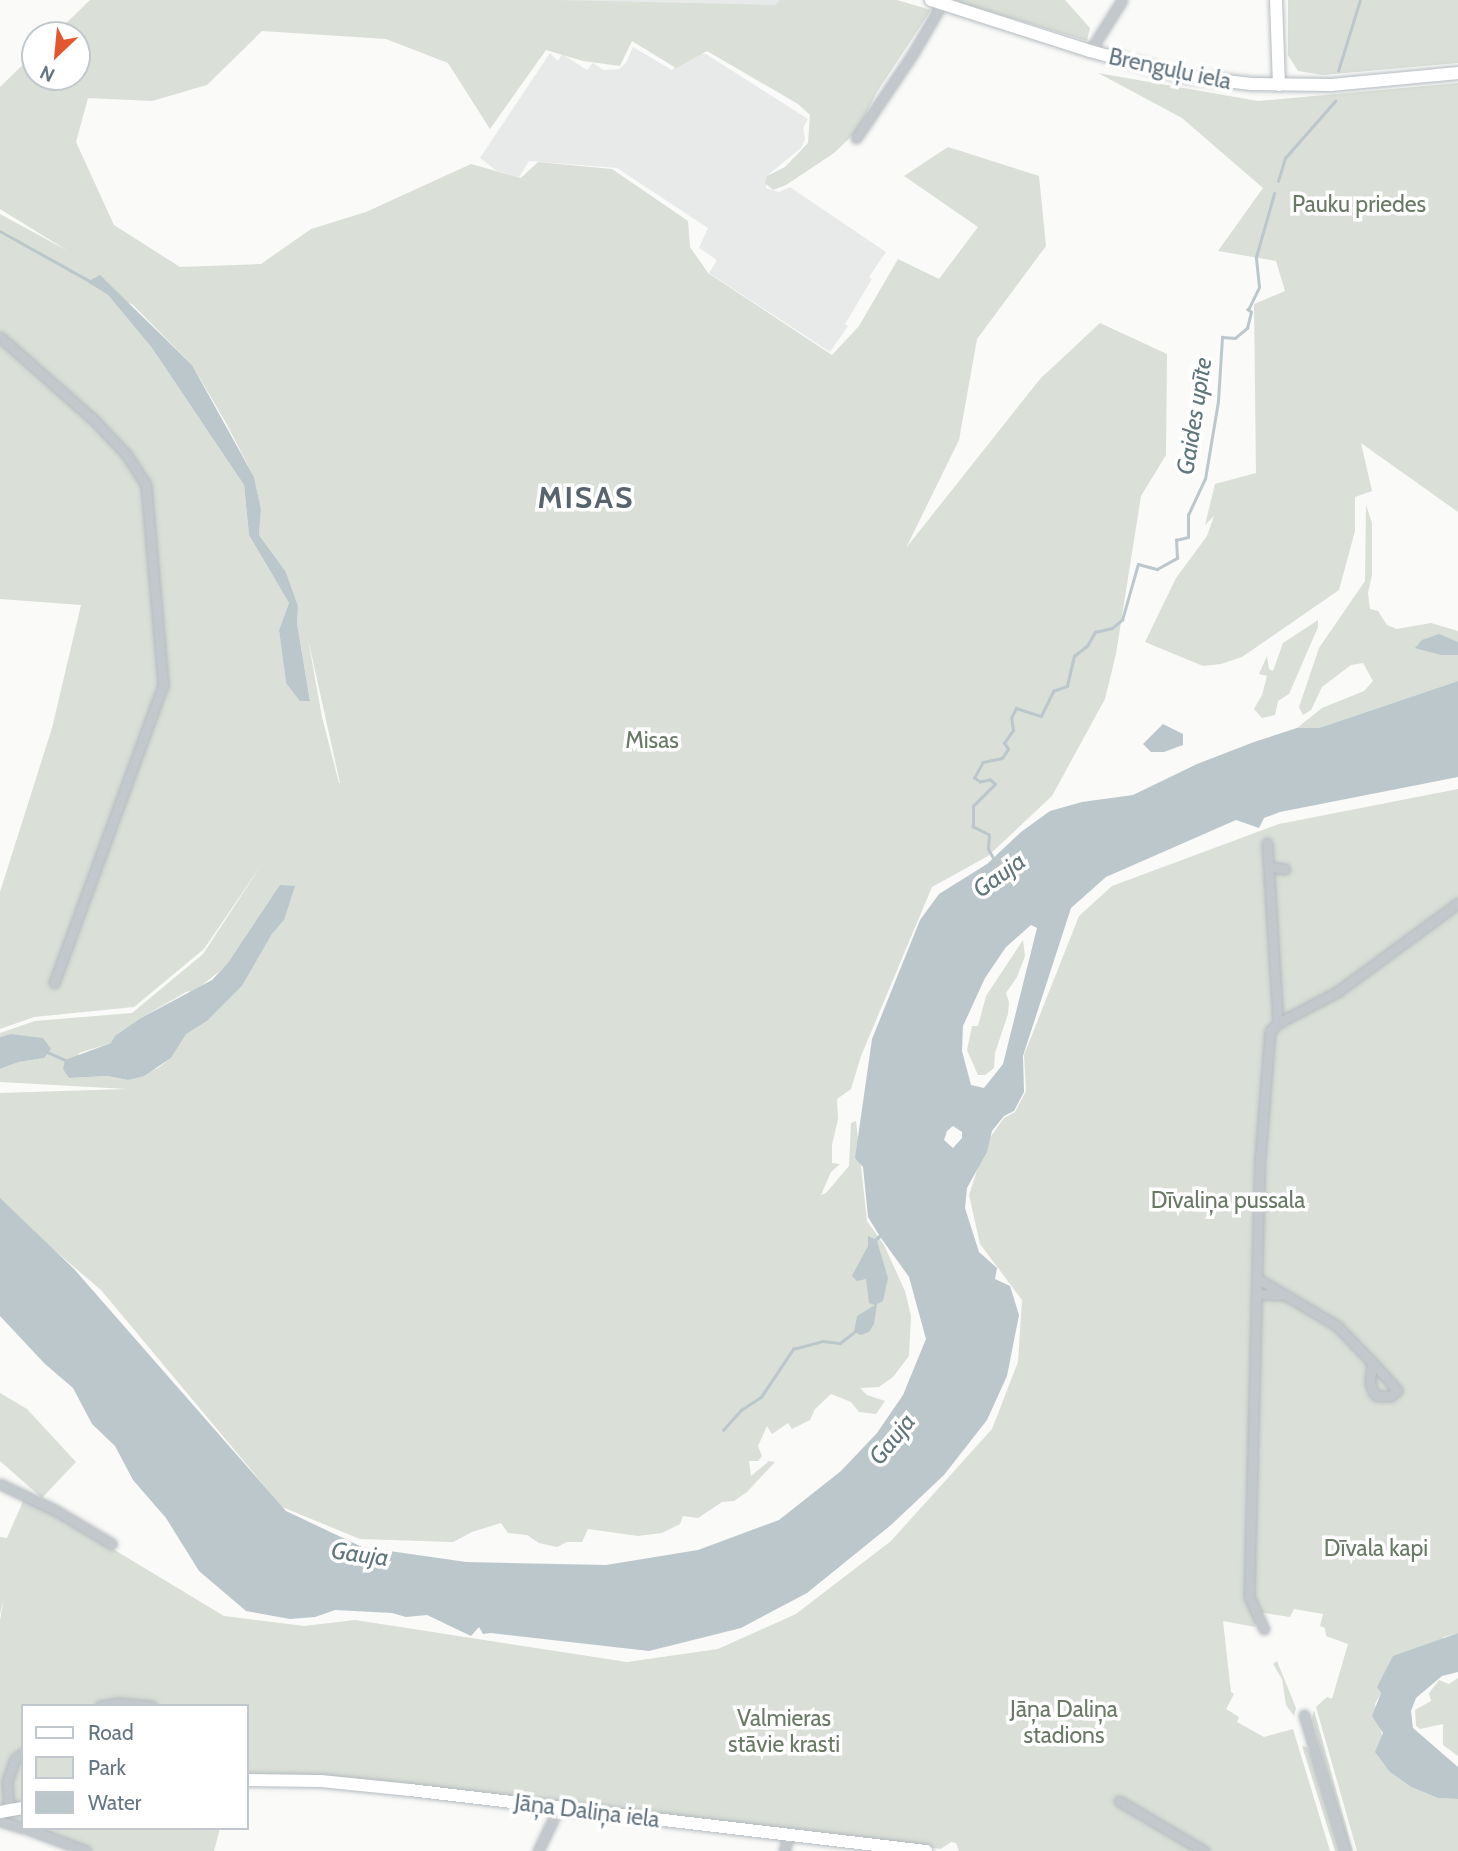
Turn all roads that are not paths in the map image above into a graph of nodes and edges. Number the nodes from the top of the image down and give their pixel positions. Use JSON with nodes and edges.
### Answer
{"nodes":[{"id":1,"x":1122,"y":0,"type":"edge"},
{"id":2,"x":1276,"y":0,"type":"edge"},
{"id":3,"x":939,"y":1,"type":"edge"},
{"id":4,"x":1090,"y":51,"type":"junction"},
{"id":5,"x":1458,"y":73,"type":"edge"},
{"id":6,"x":1279,"y":85,"type":"junction"},
{"id":7,"x":856,"y":138,"type":"dead end"},
{"id":8,"x":0,"y":337,"type":"edge"},
{"id":9,"x":1267,"y":843,"type":"dead end"},
{"id":10,"x":1269,"y":867,"type":"junction"},
{"id":11,"x":1285,"y":869,"type":"dead end"},
{"id":12,"x":1458,"y":903,"type":"edge"},
{"id":13,"x":54,"y":983,"type":"dead end"},
{"id":14,"x":1278,"y":1023,"type":"junction"},
{"id":15,"x":1258,"y":1279,"type":"junction"},
{"id":16,"x":1257,"y":1294,"type":"junction"},
{"id":17,"x":1286,"y":1295,"type":"junction"},
{"id":18,"x":1372,"y":1362,"type":"dead end"},
{"id":19,"x":0,"y":1484,"type":"edge"},
{"id":20,"x":112,"y":1544,"type":"dead end"},
{"id":21,"x":1264,"y":1629,"type":"dead end"},
{"id":22,"x":1304,"y":1715,"type":"dead end"},
{"id":23,"x":21,"y":1754,"type":"edge"},
{"id":24,"x":248,"y":1780,"type":"edge"},
{"id":25,"x":1119,"y":1801,"type":"dead end"},
{"id":26,"x":559,"y":1807,"type":"junction"},
{"id":27,"x":4,"y":1811,"type":"edge"},
{"id":28,"x":0,"y":1821,"type":"edge"},
{"id":29,"x":21,"y":1827,"type":"edge"},
{"id":30,"x":29,"y":1830,"type":"edge"},
{"id":31,"x":789,"y":1835,"type":"junction"},
{"id":32,"x":878,"y":1848,"type":"edge"},
{"id":33,"x":86,"y":1851,"type":"edge"},
{"id":34,"x":538,"y":1851,"type":"edge"},
{"id":35,"x":784,"y":1851,"type":"edge"},
{"id":36,"x":926,"y":1851,"type":"edge"},
{"id":37,"x":1204,"y":1851,"type":"edge"},
{"id":38,"x":1345,"y":1851,"type":"edge"}],
"edges":[{"from":1,"to":4,"type":"street"},
{"from":2,"to":6,"type":"street"},
{"from":3,"to":4,"type":"street","name":"Brenguļu iela"},
{"from":3,"to":7,"type":"street"},
{"from":4,"to":6,"type":"street","name":"Brenguļu iela"},
{"from":5,"to":6,"type":"street","name":"Brenguļu iela"},
{"from":8,"to":13,"type":"street"},
{"from":9,"to":10,"type":"street"},
{"from":10,"to":11,"type":"street"},
{"from":10,"to":14,"type":"street"},
{"from":12,"to":14,"type":"street"},
{"from":14,"to":15,"type":"street"},
{"from":15,"to":16,"type":"street"},
{"from":15,"to":17,"type":"street"},
{"from":16,"to":17,"type":"street"},
{"from":16,"to":21,"type":"street"},
{"from":17,"to":18,"type":"street"},
{"from":19,"to":20,"type":"street"},
{"from":22,"to":38,"type":"street"},
{"from":23,"to":27,"type":"street"},
{"from":24,"to":26,"type":"street","name":"Jāņa Daliņa iela"},
{"from":25,"to":37,"type":"street"},
{"from":26,"to":31,"type":"street","name":"Jāņa Daliņa iela"},
{"from":26,"to":34,"type":"street"},
{"from":28,"to":29,"type":"street"},
{"from":30,"to":33,"type":"street"},
{"from":31,"to":32,"type":"street","name":"Jāņa Daliņa iela"},
{"from":31,"to":35,"type":"street"},
{"from":32,"to":36,"type":"street","name":"Jāņa Daliņa iela"}]}
